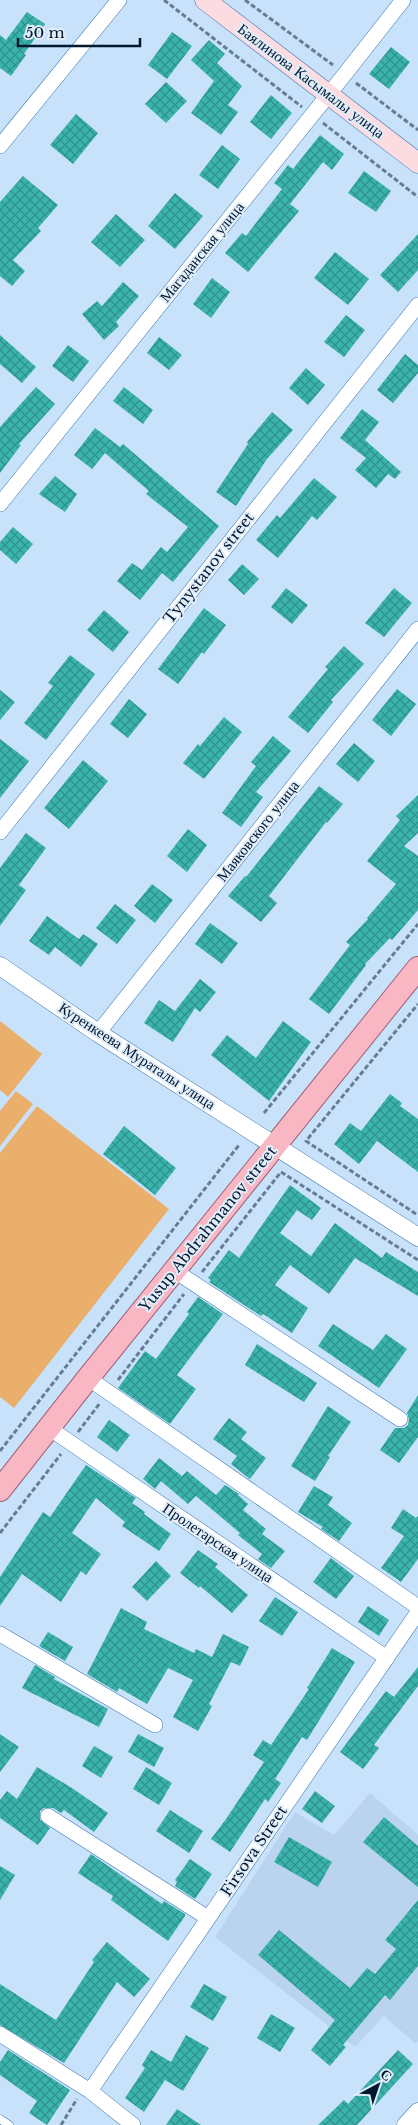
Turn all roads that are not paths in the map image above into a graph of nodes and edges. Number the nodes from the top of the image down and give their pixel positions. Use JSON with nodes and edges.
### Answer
{"nodes":[{"id":1,"x":119,"y":0,"type":"edge"},
{"id":2,"x":204,"y":0,"type":"edge"},
{"id":3,"x":403,"y":0,"type":"edge"},
{"id":4,"x":329,"y":95,"type":"junction"},
{"id":5,"x":0,"y":146,"type":"edge"},
{"id":6,"x":418,"y":163,"type":"edge"},
{"id":7,"x":418,"y":305,"type":"edge"},
{"id":8,"x":0,"y":504,"type":"edge"},
{"id":9,"x":418,"y":629,"type":"edge"},
{"id":10,"x":0,"y":832,"type":"edge"},
{"id":11,"x":0,"y":966,"type":"edge"},
{"id":12,"x":418,"y":968,"type":"edge"},
{"id":13,"x":98,"y":1033,"type":"junction"},
{"id":14,"x":275,"y":1145,"type":"junction"},
{"id":15,"x":418,"y":1237,"type":"edge"},
{"id":16,"x":184,"y":1277,"type":"junction"},
{"id":17,"x":88,"y":1378,"type":"junction"},
{"id":18,"x":400,"y":1418,"type":"dead end"},
{"id":19,"x":49,"y":1428,"type":"junction"},
{"id":20,"x":0,"y":1490,"type":"edge"},
{"id":21,"x":418,"y":1607,"type":"edge"},
{"id":22,"x":418,"y":1612,"type":"edge"},
{"id":23,"x":0,"y":1634,"type":"edge"},
{"id":24,"x":387,"y":1658,"type":"junction"},
{"id":25,"x":156,"y":1725,"type":"dead end"},
{"id":26,"x":48,"y":1816,"type":"dead end"},
{"id":27,"x":208,"y":1918,"type":"junction"},
{"id":28,"x":0,"y":2034,"type":"edge"},
{"id":29,"x":87,"y":2089,"type":"junction"},
{"id":30,"x":418,"y":2112,"type":"edge"},
{"id":31,"x":0,"y":2119,"type":"edge"},
{"id":32,"x":9,"y":2125,"type":"edge"},
{"id":33,"x":133,"y":2125,"type":"edge"},
{"id":34,"x":406,"y":2125,"type":"edge"}],
"edges":[{"from":1,"to":5,"type":"street"},
{"from":2,"to":4,"type":"main road","name":"Баялинова Касымалы улица"},
{"from":3,"to":4,"type":"street","name":"Магаданская улица"},
{"from":4,"to":6,"type":"main road","name":"Баялинова Касымалы улица"},
{"from":4,"to":8,"type":"street","name":"Магаданская улица"},
{"from":7,"to":10,"type":"street","name":"Tynystanov street"},
{"from":9,"to":13,"type":"street","name":"Маяковского улица"},
{"from":11,"to":13,"type":"street","name":"Куренкеева Мураталы улица"},
{"from":12,"to":14,"type":"main road","name":"Yusup Abdrahmanov street"},
{"from":13,"to":14,"type":"street","name":"Куренкеева Мураталы улица"},
{"from":14,"to":15,"type":"street","name":"Куренкеева Мураталы улица"},
{"from":14,"to":16,"type":"main road","name":"Yusup Abdrahmanov street"},
{"from":16,"to":17,"type":"main road","name":"Yusup Abdrahmanov street"},
{"from":16,"to":18,"type":"street"},
{"from":17,"to":19,"type":"main road","name":"Yusup Abdrahmanov street"},
{"from":17,"to":21,"type":"street"},
{"from":19,"to":20,"type":"main road","name":"Yusup Abdrahmanov street"},
{"from":19,"to":24,"type":"street","name":"Пролетарская улица"},
{"from":22,"to":24,"type":"street","name":"Firsova Street"},
{"from":23,"to":25,"type":"street"},
{"from":24,"to":27,"type":"street","name":"Firsova Street"},
{"from":26,"to":27,"type":"street"},
{"from":27,"to":29,"type":"street","name":"Firsova Street"},
{"from":28,"to":29,"type":"street"},
{"from":29,"to":33,"type":"street"},
{"from":30,"to":34,"type":"street"},
{"from":31,"to":32,"type":"lane"}]}
